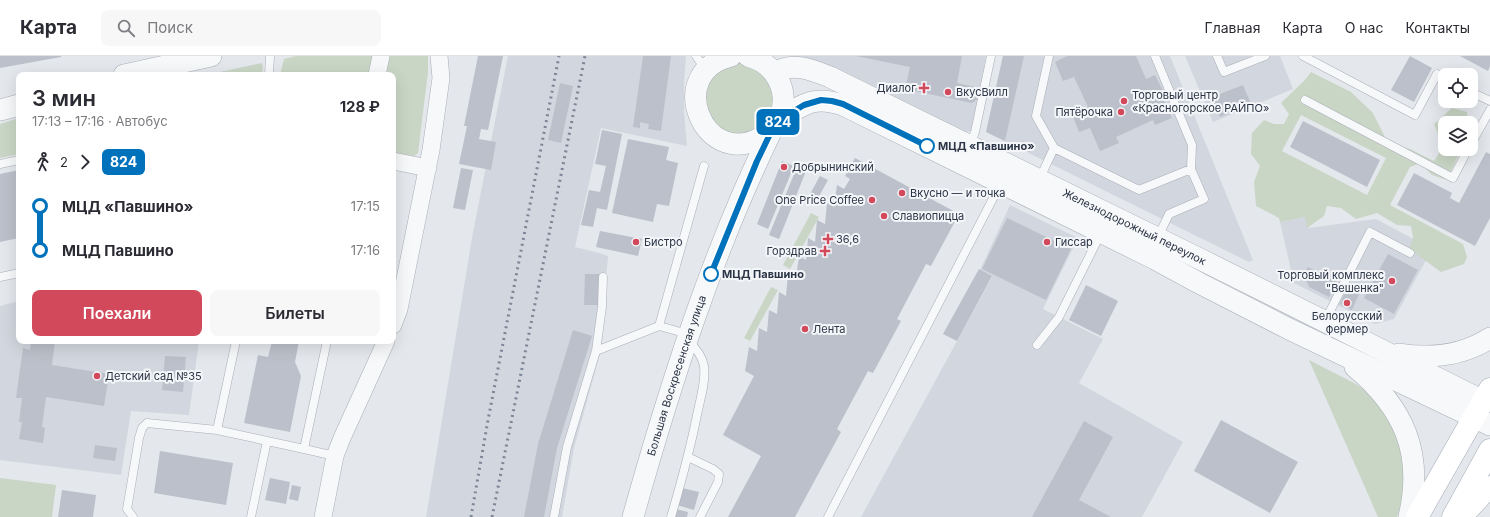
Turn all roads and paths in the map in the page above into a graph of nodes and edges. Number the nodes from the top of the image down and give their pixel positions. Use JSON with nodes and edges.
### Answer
{"nodes":[{"id":1,"x":210,"y":56,"type":"edge"},
{"id":2,"x":270,"y":56,"type":"edge"},
{"id":3,"x":381,"y":56,"type":"edge"},
{"id":4,"x":439,"y":56,"type":"edge"},
{"id":5,"x":731,"y":56,"type":"edge"},
{"id":6,"x":991,"y":56,"type":"edge"},
{"id":7,"x":1049,"y":56,"type":"edge"},
{"id":8,"x":1155,"y":56,"type":"edge"},
{"id":9,"x":1217,"y":56,"type":"edge"},
{"id":10,"x":1265,"y":56,"type":"edge"},
{"id":11,"x":1303,"y":56,"type":"edge"},
{"id":12,"x":187,"y":58,"type":"edge"},
{"id":13,"x":762,"y":61,"type":"edge"},
{"id":14,"x":701,"y":63,"type":"edge"},
{"id":15,"x":141,"y":72,"type":"edge"},
{"id":16,"x":269,"y":72,"type":"edge"},
{"id":17,"x":378,"y":72,"type":"edge"},
{"id":18,"x":1438,"y":74,"type":"edge"},
{"id":19,"x":1478,"y":95,"type":"edge"},
{"id":20,"x":1305,"y":100,"type":"dead end"},
{"id":21,"x":1490,"y":101,"type":"edge"},
{"id":22,"x":16,"y":106,"type":"edge"},
{"id":23,"x":0,"y":110,"type":"edge"},
{"id":24,"x":1490,"y":110,"type":"edge"},
{"id":25,"x":775,"y":125,"type":"junction"},
{"id":26,"x":1478,"y":131,"type":"edge"},
{"id":27,"x":724,"y":141,"type":"junction"},
{"id":28,"x":1054,"y":148,"type":"junction"},
{"id":29,"x":965,"y":154,"type":"junction"},
{"id":30,"x":1464,"y":156,"type":"edge"},
{"id":31,"x":16,"y":161,"type":"edge"},
{"id":32,"x":396,"y":162,"type":"edge"},
{"id":33,"x":0,"y":164,"type":"edge"},
{"id":34,"x":704,"y":166,"type":"dead end"},
{"id":35,"x":428,"y":168,"type":"junction"},
{"id":36,"x":1191,"y":169,"type":"junction"},
{"id":37,"x":1001,"y":182,"type":"junction"},
{"id":38,"x":1035,"y":188,"type":"junction"},
{"id":39,"x":744,"y":191,"type":"junction"},
{"id":40,"x":1101,"y":232,"type":"junction"},
{"id":41,"x":1157,"y":238,"type":"junction"},
{"id":42,"x":1410,"y":253,"type":"dead end"},
{"id":43,"x":16,"y":274,"type":"edge"},
{"id":44,"x":0,"y":277,"type":"edge"},
{"id":45,"x":603,"y":277,"type":"dead end"},
{"id":46,"x":396,"y":315,"type":"edge"},
{"id":47,"x":1324,"y":322,"type":"junction"},
{"id":48,"x":659,"y":326,"type":"junction"},
{"id":49,"x":688,"y":338,"type":"junction"},
{"id":50,"x":1490,"y":338,"type":"edge"},
{"id":51,"x":235,"y":344,"type":"edge"},
{"id":52,"x":326,"y":344,"type":"edge"},
{"id":53,"x":385,"y":344,"type":"edge"},
{"id":54,"x":1037,"y":345,"type":"dead end"},
{"id":55,"x":596,"y":351,"type":"junction"},
{"id":56,"x":1383,"y":351,"type":"junction"},
{"id":57,"x":1338,"y":352,"type":"junction"},
{"id":58,"x":1486,"y":407,"type":"edge"},
{"id":59,"x":217,"y":430,"type":"junction"},
{"id":60,"x":267,"y":441,"type":"junction"},
{"id":61,"x":304,"y":448,"type":"junction"},
{"id":62,"x":1490,"y":450,"type":"edge"},
{"id":63,"x":335,"y":456,"type":"junction"},
{"id":64,"x":688,"y":457,"type":"junction"},
{"id":65,"x":1490,"y":487,"type":"edge"},
{"id":66,"x":133,"y":517,"type":"edge"},
{"id":67,"x":251,"y":517,"type":"edge"},
{"id":68,"x":323,"y":517,"type":"edge"},
{"id":69,"x":554,"y":517,"type":"edge"},
{"id":70,"x":633,"y":517,"type":"edge"},
{"id":71,"x":671,"y":517,"type":"edge"},
{"id":72,"x":700,"y":517,"type":"edge"},
{"id":73,"x":828,"y":517,"type":"edge"},
{"id":74,"x":1410,"y":517,"type":"edge"},
{"id":75,"x":1417,"y":517,"type":"edge"},
{"id":76,"x":1453,"y":517,"type":"edge"},
{"id":77,"x":1461,"y":517,"type":"edge"}],
"edges":[{"from":1,"to":12,"type":"street"},
{"from":2,"to":16,"type":"lane"},
{"from":3,"to":17,"type":"street"},
{"from":4,"to":35,"type":"street"},
{"from":5,"to":14,"type":"street"},
{"from":6,"to":29,"type":"lane"},
{"from":7,"to":28,"type":"lane"},
{"from":8,"to":36,"type":"lane"},
{"from":9,"to":10,"type":"lane"},
{"from":11,"to":18,"type":"lane"},
{"from":12,"to":15,"type":"street"},
{"from":13,"to":25,"type":"street","name":"Большая Воскресенская улица"},
{"from":13,"to":29,"type":"street","name":"Железнодорожный переулок"},
{"from":14,"to":27,"type":"street","name":"Большая Воскресенская улица"},
{"from":19,"to":21,"type":"lane"},
{"from":20,"to":30,"type":"lane"},
{"from":22,"to":23,"type":"street"},
{"from":24,"to":26,"type":"lane"},
{"from":25,"to":27,"type":"street","name":"Железнодорожный переулок"},
{"from":25,"to":29,"type":"street","name":"Железнодорожный переулок"},
{"from":25,"to":39,"type":"street","name":"Большая Воскресенская улица"},
{"from":27,"to":39,"type":"street","name":"Большая Воскресенская улица"},
{"from":28,"to":36,"type":"lane"},
{"from":28,"to":38,"type":"lane"},
{"from":29,"to":37,"type":"street","name":"Железнодорожный переулок"},
{"from":29,"to":38,"type":"street","name":"Железнодорожный переулок"},
{"from":31,"to":33,"type":"lane"},
{"from":32,"to":35,"type":"street"},
{"from":34,"to":48,"type":"lane"},
{"from":35,"to":46,"type":"street"},
{"from":36,"to":41,"type":"lane"},
{"from":37,"to":38,"type":"street","name":"Железнодорожный переулок"},
{"from":37,"to":73,"type":"lane"},
{"from":38,"to":40,"type":"street","name":"Железнодорожный переулок"},
{"from":38,"to":41,"type":"street","name":"Железнодорожный переулок"},
{"from":39,"to":49,"type":"street","name":"Большая Воскресенская улица"},
{"from":40,"to":54,"type":"lane"},
{"from":40,"to":57,"type":"street","name":"Железнодорожный переулок"},
{"from":41,"to":47,"type":"street","name":"Железнодорожный переулок"},
{"from":42,"to":47,"type":"lane"},
{"from":43,"to":44,"type":"lane"},
{"from":45,"to":55,"type":"lane"},
{"from":47,"to":56,"type":"street","name":"Железнодорожный переулок"},
{"from":48,"to":49,"type":"lane"},
{"from":48,"to":55,"type":"lane"},
{"from":49,"to":64,"type":"lane"},
{"from":49,"to":70,"type":"street","name":"Большая Воскресенская улица"},
{"from":50,"to":56,"type":"street"},
{"from":51,"to":59,"type":"lane"},
{"from":52,"to":61,"type":"lane"},
{"from":53,"to":63,"type":"street"},
{"from":55,"to":69,"type":"lane"},
{"from":56,"to":58,"type":"street","name":"Железнодорожный переулок"},
{"from":57,"to":58,"type":"street","name":"Железнодорожный переулок"},
{"from":57,"to":74,"type":"street"},
{"from":58,"to":75,"type":"main road"},
{"from":59,"to":60,"type":"lane"},
{"from":59,"to":66,"type":"lane"},
{"from":60,"to":61,"type":"lane"},
{"from":60,"to":67,"type":"lane"},
{"from":61,"to":63,"type":"lane"},
{"from":62,"to":76,"type":"main road"},
{"from":63,"to":68,"type":"street"},
{"from":64,"to":71,"type":"lane"},
{"from":64,"to":72,"type":"lane"},
{"from":65,"to":77,"type":"main road"}]}
